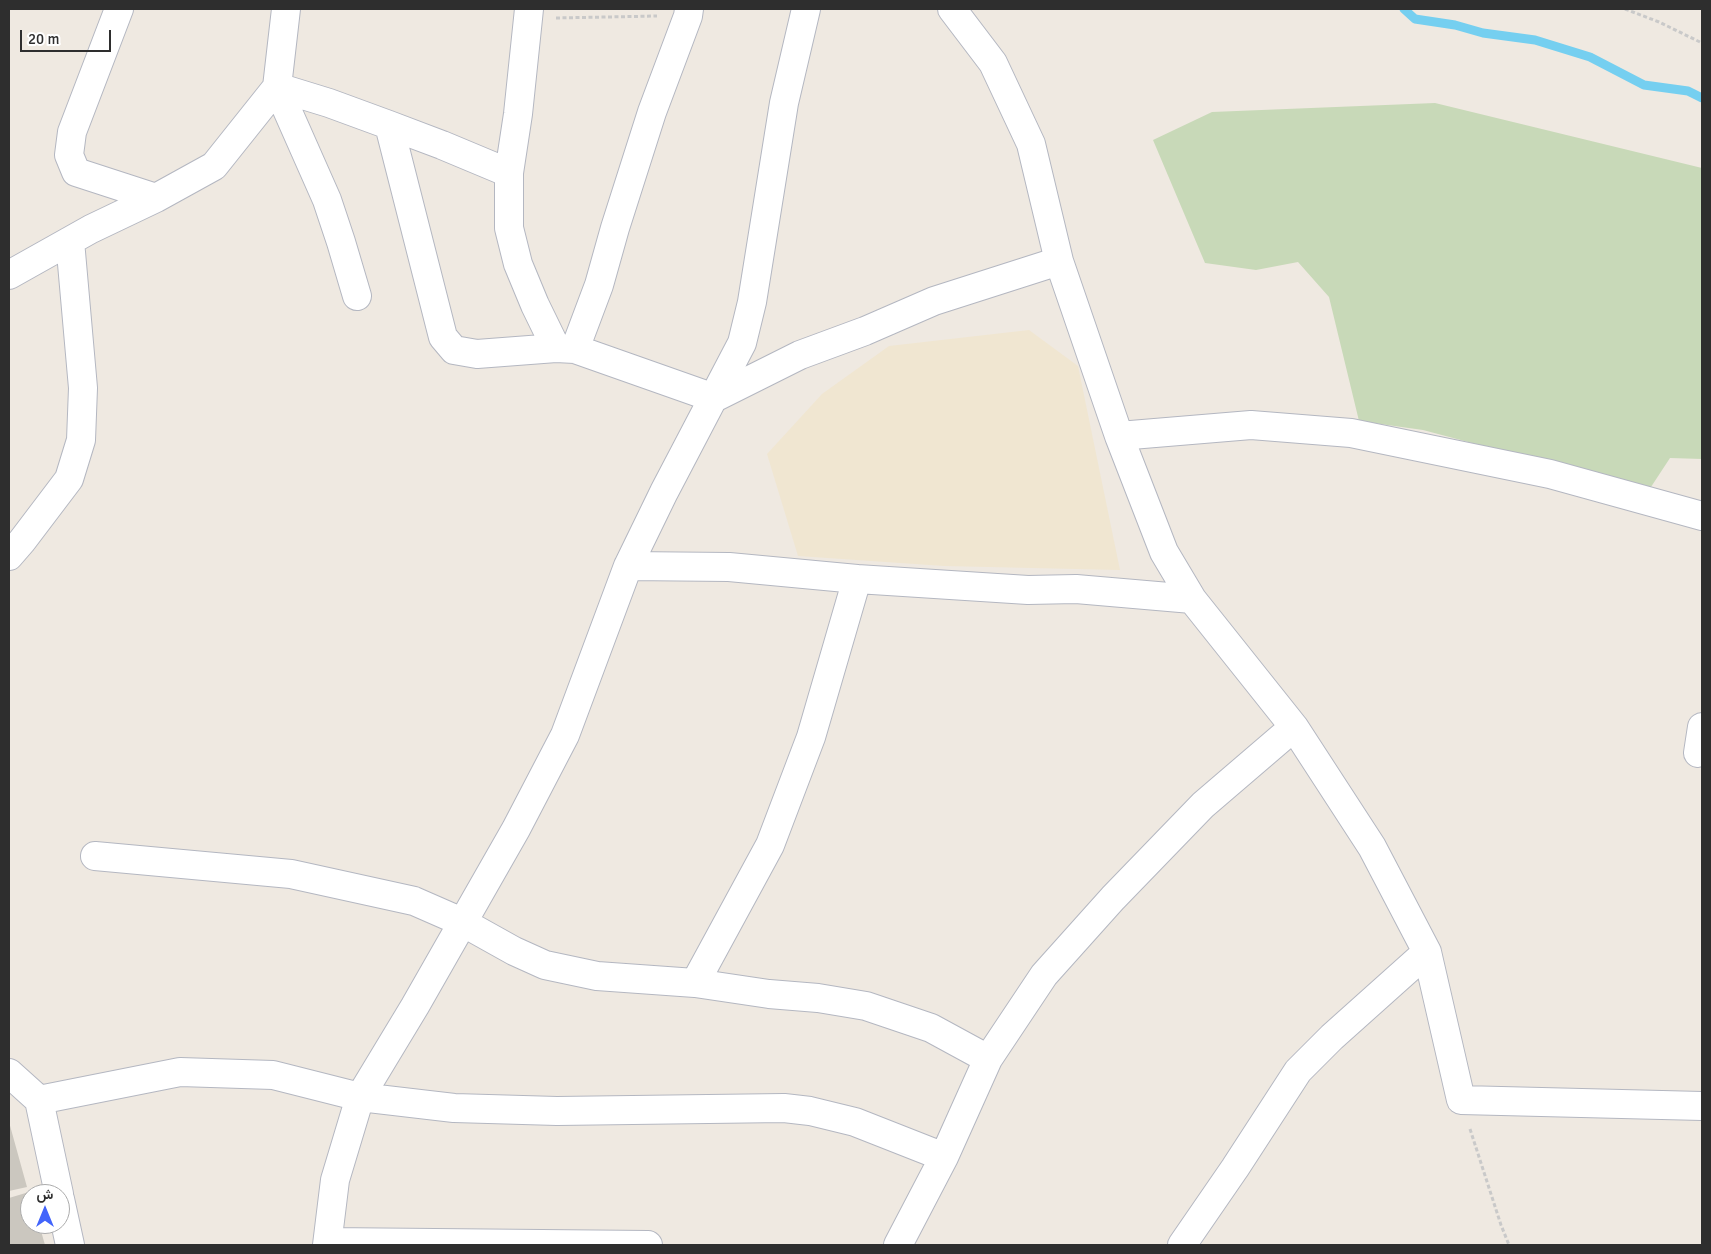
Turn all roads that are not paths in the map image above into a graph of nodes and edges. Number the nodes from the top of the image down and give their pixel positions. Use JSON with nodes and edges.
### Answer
{"nodes":[{"id":1,"x":119,"y":9,"type":"edge"},
{"id":2,"x":286,"y":9,"type":"edge"},
{"id":3,"x":806,"y":9,"type":"edge"},
{"id":4,"x":952,"y":9,"type":"edge"},
{"id":5,"x":689,"y":12,"type":"edge"},
{"id":6,"x":528,"y":13,"type":"edge"},
{"id":7,"x":277,"y":87,"type":"junction"},
{"id":8,"x":389,"y":125,"type":"junction"},
{"id":9,"x":509,"y":173,"type":"junction"},
{"id":10,"x":156,"y":198,"type":"junction"},
{"id":11,"x":70,"y":241,"type":"junction"},
{"id":12,"x":1059,"y":262,"type":"junction"},
{"id":13,"x":9,"y":275,"type":"edge"},
{"id":14,"x":357,"y":296,"type":"dead end"},
{"id":15,"x":566,"y":348,"type":"junction"},
{"id":16,"x":714,"y":398,"type":"junction"},
{"id":17,"x":1119,"y":436,"type":"junction"},
{"id":18,"x":1702,"y":516,"type":"edge"},
{"id":19,"x":9,"y":556,"type":"edge"},
{"id":20,"x":628,"y":566,"type":"junction"},
{"id":21,"x":857,"y":579,"type":"junction"},
{"id":22,"x":1192,"y":599,"type":"junction"},
{"id":23,"x":1294,"y":727,"type":"junction"},
{"id":24,"x":95,"y":856,"type":"dead end"},
{"id":25,"x":462,"y":922,"type":"junction"},
{"id":26,"x":1427,"y":952,"type":"junction"},
{"id":27,"x":696,"y":982,"type":"junction"},
{"id":28,"x":988,"y":1059,"type":"junction"},
{"id":29,"x":9,"y":1074,"type":"edge"},
{"id":30,"x":360,"y":1098,"type":"junction"},
{"id":31,"x":39,"y":1100,"type":"junction"},
{"id":32,"x":1702,"y":1106,"type":"edge"},
{"id":33,"x":944,"y":1158,"type":"junction"},
{"id":34,"x":57,"y":1184,"type":"edge"},
{"id":35,"x":328,"y":1244,"type":"edge"},
{"id":36,"x":648,"y":1245,"type":"edge"},
{"id":37,"x":898,"y":1245,"type":"edge"},
{"id":38,"x":1182,"y":1245,"type":"edge"}],
"edges":[{"from":1,"to":10,"type":"street"},
{"from":2,"to":7,"type":"street"},
{"from":3,"to":16,"type":"street"},
{"from":4,"to":12,"type":"street"},
{"from":5,"to":15,"type":"street"},
{"from":6,"to":9,"type":"street"},
{"from":7,"to":8,"type":"street"},
{"from":7,"to":10,"type":"street"},
{"from":7,"to":14,"type":"street"},
{"from":8,"to":9,"type":"street"},
{"from":8,"to":15,"type":"street"},
{"from":9,"to":15,"type":"street"},
{"from":10,"to":11,"type":"street"},
{"from":11,"to":13,"type":"street"},
{"from":11,"to":19,"type":"street"},
{"from":12,"to":16,"type":"street"},
{"from":12,"to":17,"type":"street"},
{"from":15,"to":16,"type":"street"},
{"from":16,"to":20,"type":"street"},
{"from":17,"to":18,"type":"street"},
{"from":17,"to":22,"type":"street"},
{"from":20,"to":21,"type":"street"},
{"from":20,"to":25,"type":"street"},
{"from":21,"to":22,"type":"street"},
{"from":21,"to":27,"type":"street"},
{"from":22,"to":23,"type":"street"},
{"from":23,"to":26,"type":"street"},
{"from":23,"to":28,"type":"street"},
{"from":24,"to":25,"type":"street"},
{"from":25,"to":27,"type":"street"},
{"from":25,"to":30,"type":"street"},
{"from":26,"to":32,"type":"street"},
{"from":26,"to":38,"type":"street"},
{"from":27,"to":28,"type":"street"},
{"from":28,"to":33,"type":"street"},
{"from":29,"to":31,"type":"street"},
{"from":30,"to":31,"type":"street"},
{"from":30,"to":33,"type":"street"},
{"from":30,"to":35,"type":"street"},
{"from":31,"to":34,"type":"street"},
{"from":33,"to":37,"type":"street"},
{"from":35,"to":36,"type":"street"}]}
